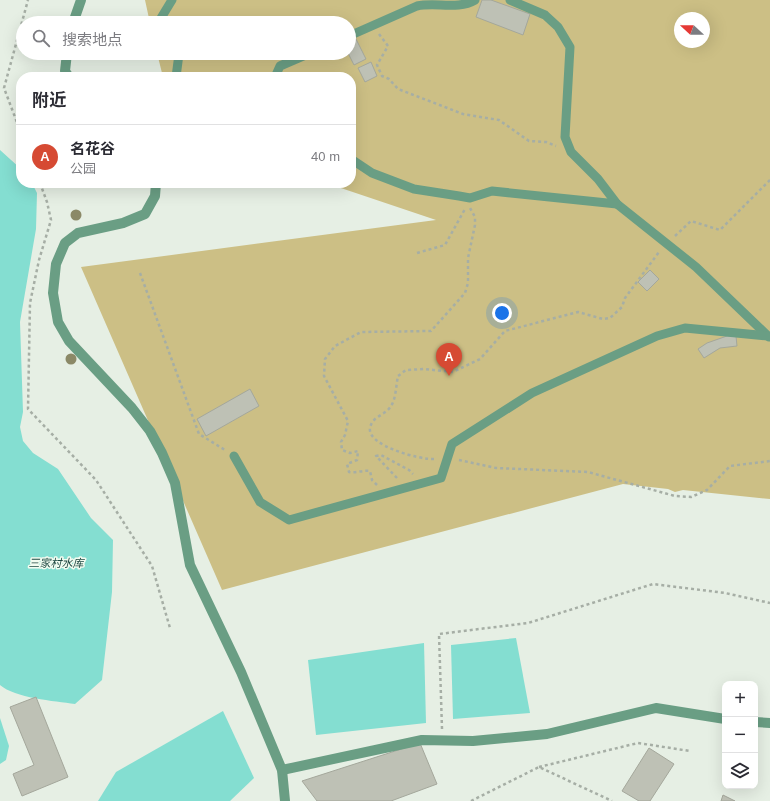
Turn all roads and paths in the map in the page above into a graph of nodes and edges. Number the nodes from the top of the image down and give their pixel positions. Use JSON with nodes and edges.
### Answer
{"nodes":[{"id":1,"x":28,"y":0,"type":"edge"},
{"id":2,"x":81,"y":0,"type":"edge"},
{"id":3,"x":172,"y":0,"type":"edge"},
{"id":4,"x":475,"y":0,"type":"edge"},
{"id":5,"x":510,"y":0,"type":"edge"},
{"id":6,"x":24,"y":16,"type":"edge"},
{"id":7,"x":76,"y":16,"type":"edge"},
{"id":8,"x":162,"y":16,"type":"edge"},
{"id":9,"x":356,"y":33,"type":"edge"},
{"id":10,"x":16,"y":44,"type":"edge"},
{"id":11,"x":66,"y":60,"type":"edge"},
{"id":12,"x":178,"y":60,"type":"edge"},
{"id":13,"x":294,"y":60,"type":"edge"},
{"id":14,"x":377,"y":65,"type":"dead end"},
{"id":15,"x":66,"y":72,"type":"edge"},
{"id":16,"x":177,"y":72,"type":"edge"},
{"id":17,"x":277,"y":72,"type":"edge"},
{"id":18,"x":16,"y":120,"type":"edge"},
{"id":19,"x":570,"y":152,"type":"junction"},
{"id":20,"x":356,"y":162,"type":"edge"},
{"id":21,"x":770,"y":180,"type":"edge"},
{"id":22,"x":42,"y":188,"type":"edge"},
{"id":23,"x":156,"y":188,"type":"edge"},
{"id":24,"x":470,"y":198,"type":"junction"},
{"id":25,"x":617,"y":204,"type":"junction"},
{"id":26,"x":670,"y":246,"type":"junction"},
{"id":27,"x":417,"y":253,"type":"dead end"},
{"id":28,"x":140,"y":273,"type":"dead end"},
{"id":29,"x":769,"y":337,"type":"edge"},
{"id":30,"x":234,"y":456,"type":"joint"},
{"id":31,"x":447,"y":459,"type":"junction"},
{"id":32,"x":770,"y":461,"type":"edge"},
{"id":33,"x":455,"y":465,"type":"dead end"},
{"id":34,"x":422,"y":483,"type":"junction"},
{"id":35,"x":407,"y":488,"type":"junction"},
{"id":36,"x":392,"y":492,"type":"junction"},
{"id":37,"x":770,"y":603,"type":"edge"},
{"id":38,"x":170,"y":628,"type":"dead end"},
{"id":39,"x":722,"y":719,"type":"edge"},
{"id":40,"x":758,"y":722,"type":"edge"},
{"id":41,"x":770,"y":723,"type":"edge"},
{"id":42,"x":442,"y":740,"type":"junction"},
{"id":43,"x":690,"y":751,"type":"dead end"},
{"id":44,"x":539,"y":767,"type":"junction"},
{"id":45,"x":282,"y":770,"type":"junction"},
{"id":46,"x":285,"y":801,"type":"edge"},
{"id":47,"x":470,"y":801,"type":"edge"},
{"id":48,"x":612,"y":801,"type":"edge"}],
"edges":[{"from":1,"to":6,"type":"path"},
{"from":2,"to":7,"type":"street"},
{"from":3,"to":8,"type":"lane"},
{"from":4,"to":9,"type":"lane"},
{"from":5,"to":19,"type":"lane"},
{"from":10,"to":18,"type":"path"},
{"from":11,"to":15,"type":"street"},
{"from":12,"to":16,"type":"lane"},
{"from":13,"to":17,"type":"lane"},
{"from":14,"to":19,"type":"path"},
{"from":19,"to":25,"type":"lane"},
{"from":20,"to":24,"type":"lane"},
{"from":21,"to":26,"type":"path"},
{"from":22,"to":38,"type":"path"},
{"from":23,"to":45,"type":"street"},
{"from":24,"to":25,"type":"lane"},
{"from":24,"to":27,"type":"path"},
{"from":24,"to":36,"type":"path"},
{"from":25,"to":26,"type":"lane"},
{"from":26,"to":29,"type":"lane"},
{"from":26,"to":31,"type":"path"},
{"from":28,"to":30,"type":"path"},
{"from":29,"to":31,"type":"lane"},
{"from":30,"to":36,"type":"lane"},
{"from":31,"to":34,"type":"lane"},
{"from":32,"to":33,"type":"path"},
{"from":34,"to":35,"type":"lane"},
{"from":34,"to":35,"type":"path"},
{"from":35,"to":36,"type":"lane"},
{"from":37,"to":42,"type":"path"},
{"from":39,"to":42,"type":"street"},
{"from":40,"to":41,"type":"street"},
{"from":42,"to":45,"type":"street"},
{"from":43,"to":44,"type":"path"},
{"from":44,"to":47,"type":"path"},
{"from":44,"to":48,"type":"path"},
{"from":45,"to":46,"type":"street"}]}
